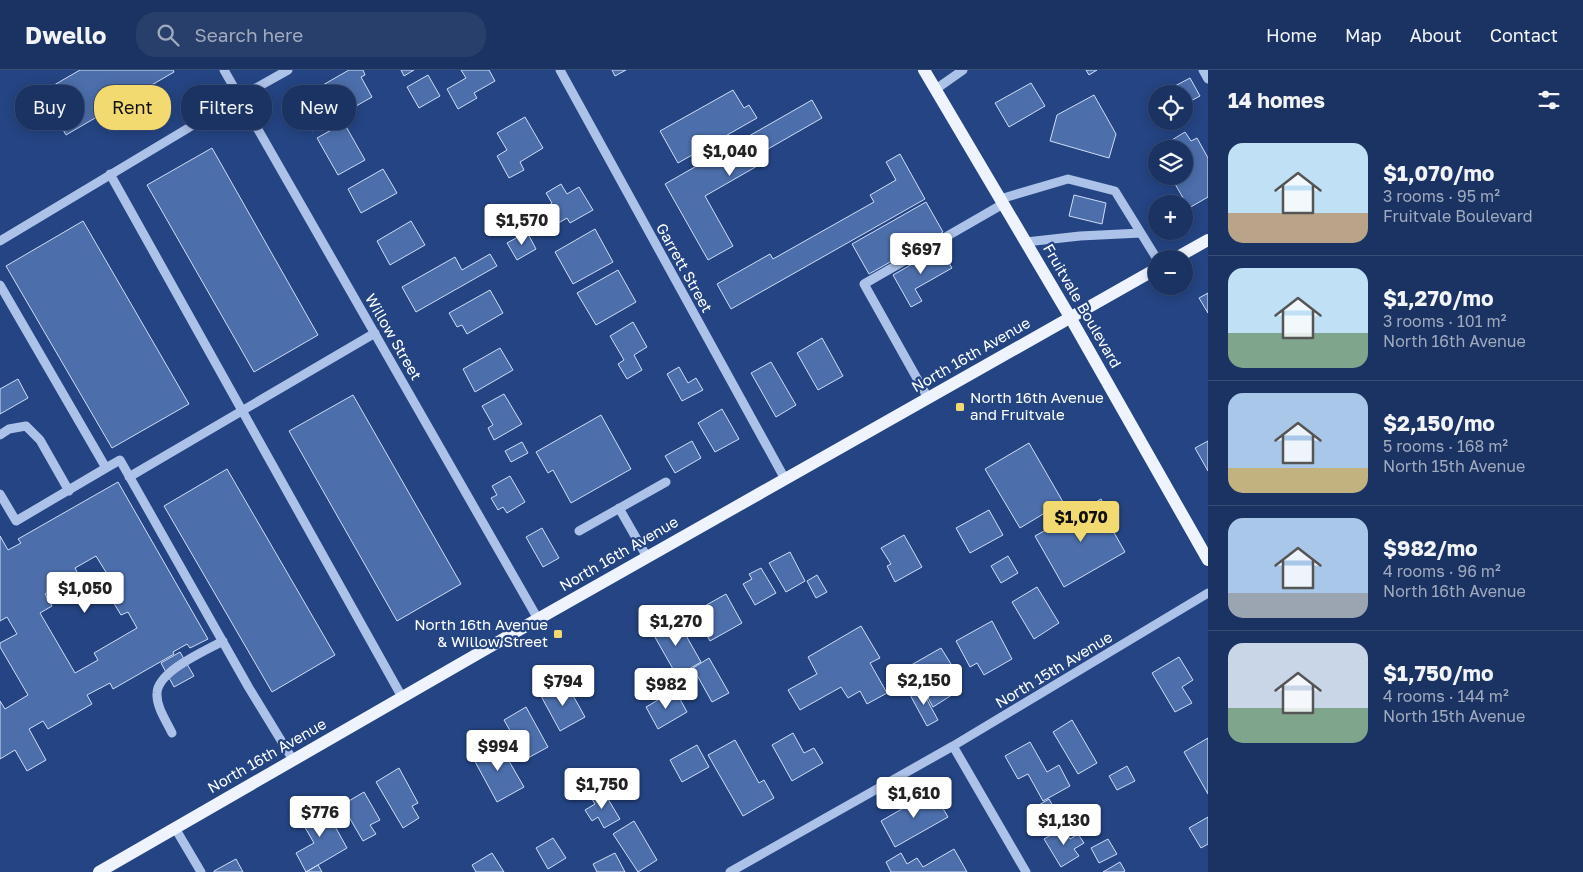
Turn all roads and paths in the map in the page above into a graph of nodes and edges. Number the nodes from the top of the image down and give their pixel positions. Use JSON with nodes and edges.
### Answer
{"nodes":[{"id":1,"x":224,"y":70,"type":"edge"},
{"id":2,"x":288,"y":70,"type":"edge"},
{"id":3,"x":560,"y":70,"type":"edge"},
{"id":4,"x":924,"y":70,"type":"edge"},
{"id":5,"x":963,"y":70,"type":"edge"},
{"id":6,"x":1203,"y":70,"type":"edge"},
{"id":7,"x":1208,"y":79,"type":"edge"},
{"id":8,"x":233,"y":85,"type":"edge"},
{"id":9,"x":261,"y":85,"type":"edge"},
{"id":10,"x":936,"y":89,"type":"junction"},
{"id":11,"x":184,"y":130,"type":"edge"},
{"id":12,"x":259,"y":130,"type":"edge"},
{"id":13,"x":110,"y":174,"type":"junction"},
{"id":14,"x":1002,"y":201,"type":"junction"},
{"id":15,"x":1141,"y":233,"type":"junction"},
{"id":16,"x":1208,"y":240,"type":"edge"},
{"id":17,"x":0,"y":241,"type":"edge"},
{"id":18,"x":1026,"y":242,"type":"junction"},
{"id":19,"x":1151,"y":250,"type":"edge"},
{"id":20,"x":1190,"y":250,"type":"edge"},
{"id":21,"x":1148,"y":273,"type":"edge"},
{"id":22,"x":0,"y":285,"type":"edge"},
{"id":23,"x":1070,"y":317,"type":"junction"},
{"id":24,"x":374,"y":333,"type":"junction"},
{"id":25,"x":928,"y":398,"type":"junction"},
{"id":26,"x":242,"y":410,"type":"junction"},
{"id":27,"x":0,"y":435,"type":"edge"},
{"id":28,"x":106,"y":468,"type":"junction"},
{"id":29,"x":129,"y":476,"type":"junction"},
{"id":30,"x":784,"y":478,"type":"junction"},
{"id":31,"x":666,"y":482,"type":"dead end"},
{"id":32,"x":70,"y":491,"type":"junction"},
{"id":33,"x":0,"y":494,"type":"edge"},
{"id":34,"x":619,"y":508,"type":"junction"},
{"id":35,"x":579,"y":531,"type":"dead end"},
{"id":36,"x":647,"y":557,"type":"junction"},
{"id":37,"x":1208,"y":560,"type":"edge"},
{"id":38,"x":1208,"y":593,"type":"edge"},
{"id":39,"x":538,"y":619,"type":"junction"},
{"id":40,"x":223,"y":641,"type":"junction"},
{"id":41,"x":402,"y":697,"type":"junction"},
{"id":42,"x":172,"y":734,"type":"dead end"},
{"id":43,"x":952,"y":746,"type":"junction"},
{"id":44,"x":293,"y":760,"type":"junction"},
{"id":45,"x":175,"y":828,"type":"junction"},
{"id":46,"x":99,"y":872,"type":"edge"},
{"id":47,"x":201,"y":872,"type":"edge"},
{"id":48,"x":730,"y":872,"type":"edge"},
{"id":49,"x":1026,"y":872,"type":"edge"}],
"edges":[{"from":1,"to":8,"type":"street","name":"Willow Street"},
{"from":2,"to":9,"type":"street"},
{"from":3,"to":30,"type":"street","name":"Garrett Street"},
{"from":4,"to":10,"type":"main road","name":"Fruitvale Boulevard"},
{"from":5,"to":10,"type":"street"},
{"from":6,"to":7,"type":"street"},
{"from":10,"to":14,"type":"main road","name":"Fruitvale Boulevard"},
{"from":11,"to":13,"type":"street"},
{"from":12,"to":24,"type":"street","name":"Willow Street"},
{"from":13,"to":17,"type":"street"},
{"from":13,"to":26,"type":"street"},
{"from":14,"to":15,"type":"street"},
{"from":14,"to":18,"type":"main road","name":"Fruitvale Boulevard"},
{"from":14,"to":25,"type":"street"},
{"from":15,"to":18,"type":"street"},
{"from":15,"to":19,"type":"street"},
{"from":16,"to":20,"type":"main road"},
{"from":18,"to":23,"type":"main road","name":"Fruitvale Boulevard"},
{"from":21,"to":23,"type":"main road","name":"North 16th Avenue"},
{"from":22,"to":28,"type":"street"},
{"from":23,"to":25,"type":"main road","name":"North 16th Avenue"},
{"from":23,"to":37,"type":"main road","name":"Fruitvale Boulevard"},
{"from":24,"to":26,"type":"street"},
{"from":24,"to":39,"type":"street","name":"Willow Street"},
{"from":25,"to":30,"type":"main road","name":"North 16th Avenue"},
{"from":26,"to":29,"type":"street"},
{"from":26,"to":41,"type":"street"},
{"from":27,"to":32,"type":"street"},
{"from":28,"to":29,"type":"street"},
{"from":28,"to":32,"type":"street"},
{"from":29,"to":40,"type":"street"},
{"from":30,"to":36,"type":"main road","name":"North 16th Avenue"},
{"from":31,"to":34,"type":"street"},
{"from":32,"to":33,"type":"street"},
{"from":34,"to":35,"type":"street"},
{"from":34,"to":36,"type":"street"},
{"from":36,"to":39,"type":"main road","name":"North 16th Avenue"},
{"from":38,"to":43,"type":"street","name":"North 15th Avenue"},
{"from":39,"to":41,"type":"main road","name":"North 16th Avenue"},
{"from":40,"to":42,"type":"street"},
{"from":40,"to":44,"type":"street"},
{"from":41,"to":44,"type":"main road","name":"North 16th Avenue"},
{"from":43,"to":48,"type":"street","name":"North 15th Avenue"},
{"from":43,"to":49,"type":"street"},
{"from":44,"to":45,"type":"main road","name":"North 16th Avenue"},
{"from":45,"to":46,"type":"main road","name":"North 16th Avenue"},
{"from":45,"to":47,"type":"street"}]}
